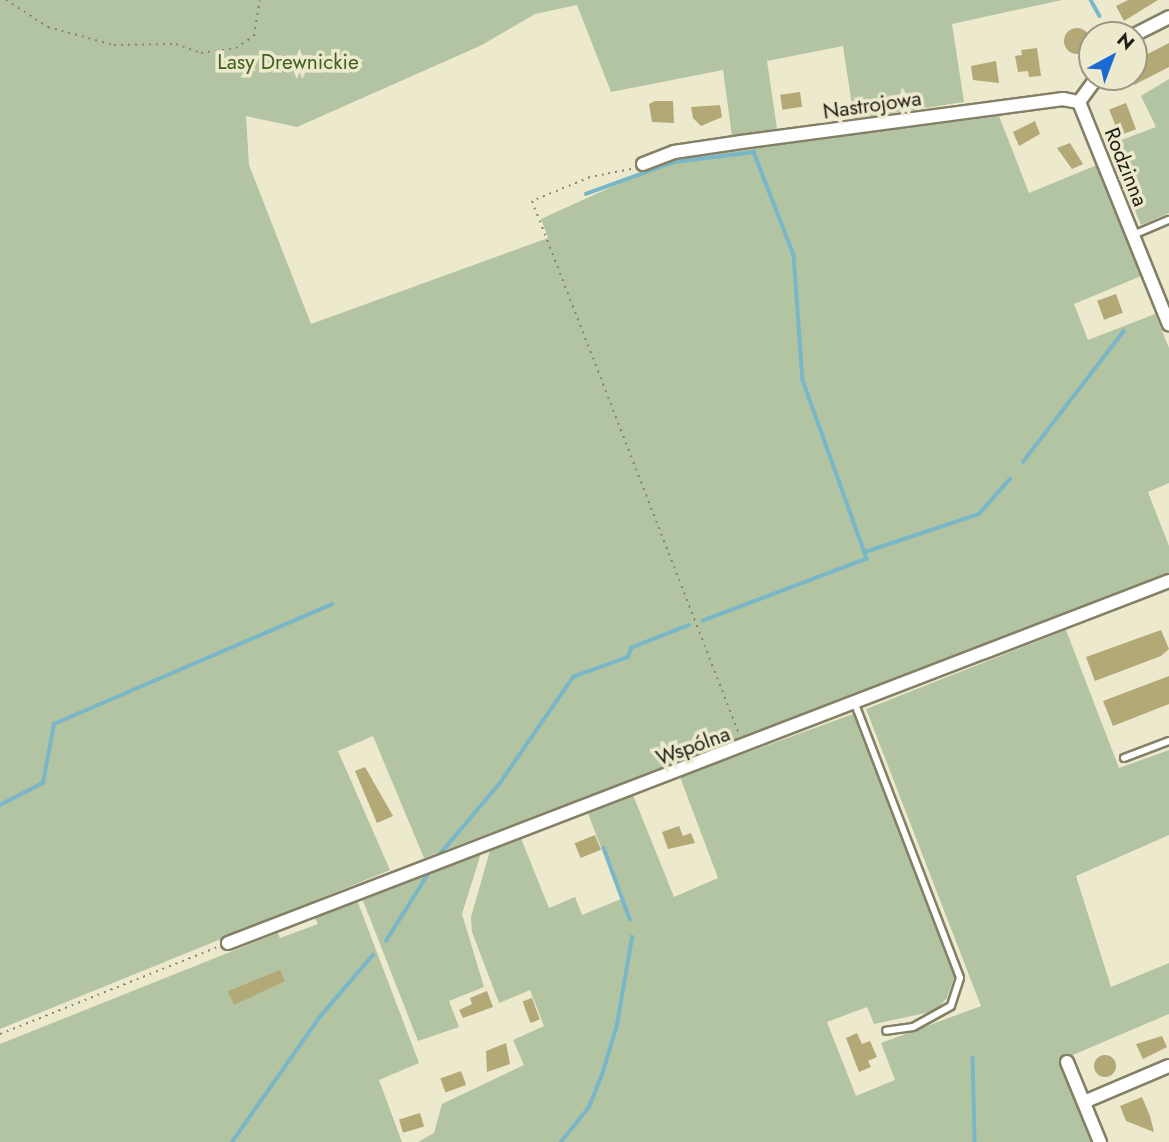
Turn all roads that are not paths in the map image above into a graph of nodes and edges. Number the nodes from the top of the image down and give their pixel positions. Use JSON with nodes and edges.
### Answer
{"nodes":[{"id":1,"x":1169,"y":17,"type":"edge"},
{"id":2,"x":1148,"y":28,"type":"edge"},
{"id":3,"x":1087,"y":91,"type":"edge"},
{"id":4,"x":1079,"y":102,"type":"junction"},
{"id":5,"x":643,"y":164,"type":"road end"},
{"id":6,"x":1169,"y":220,"type":"edge"},
{"id":7,"x":1133,"y":234,"type":"junction"},
{"id":8,"x":1169,"y":325,"type":"edge"},
{"id":9,"x":1169,"y":581,"type":"edge"},
{"id":10,"x":855,"y":704,"type":"junction"},
{"id":11,"x":1169,"y":741,"type":"edge"},
{"id":12,"x":1124,"y":758,"type":"dead end"},
{"id":13,"x":228,"y":943,"type":"road end"},
{"id":14,"x":886,"y":1031,"type":"dead end"},
{"id":15,"x":1067,"y":1062,"type":"dead end"},
{"id":16,"x":1169,"y":1066,"type":"edge"},
{"id":17,"x":1084,"y":1102,"type":"junction"},
{"id":18,"x":1100,"y":1142,"type":"edge"}],
"edges":[{"from":1,"to":2,"type":"street"},
{"from":3,"to":4,"type":"street"},
{"from":4,"to":5,"type":"street","name":"Nastrojowa"},
{"from":4,"to":7,"type":"street","name":"Rodzinna"},
{"from":6,"to":7,"type":"lane"},
{"from":7,"to":8,"type":"street","name":"Rodzinna"},
{"from":9,"to":10,"type":"street","name":"Wspólna"},
{"from":10,"to":13,"type":"street","name":"Wspólna"},
{"from":10,"to":14,"type":"lane"},
{"from":11,"to":12,"type":"lane"},
{"from":15,"to":17,"type":"street"},
{"from":16,"to":17,"type":"street"},
{"from":17,"to":18,"type":"street"}]}
